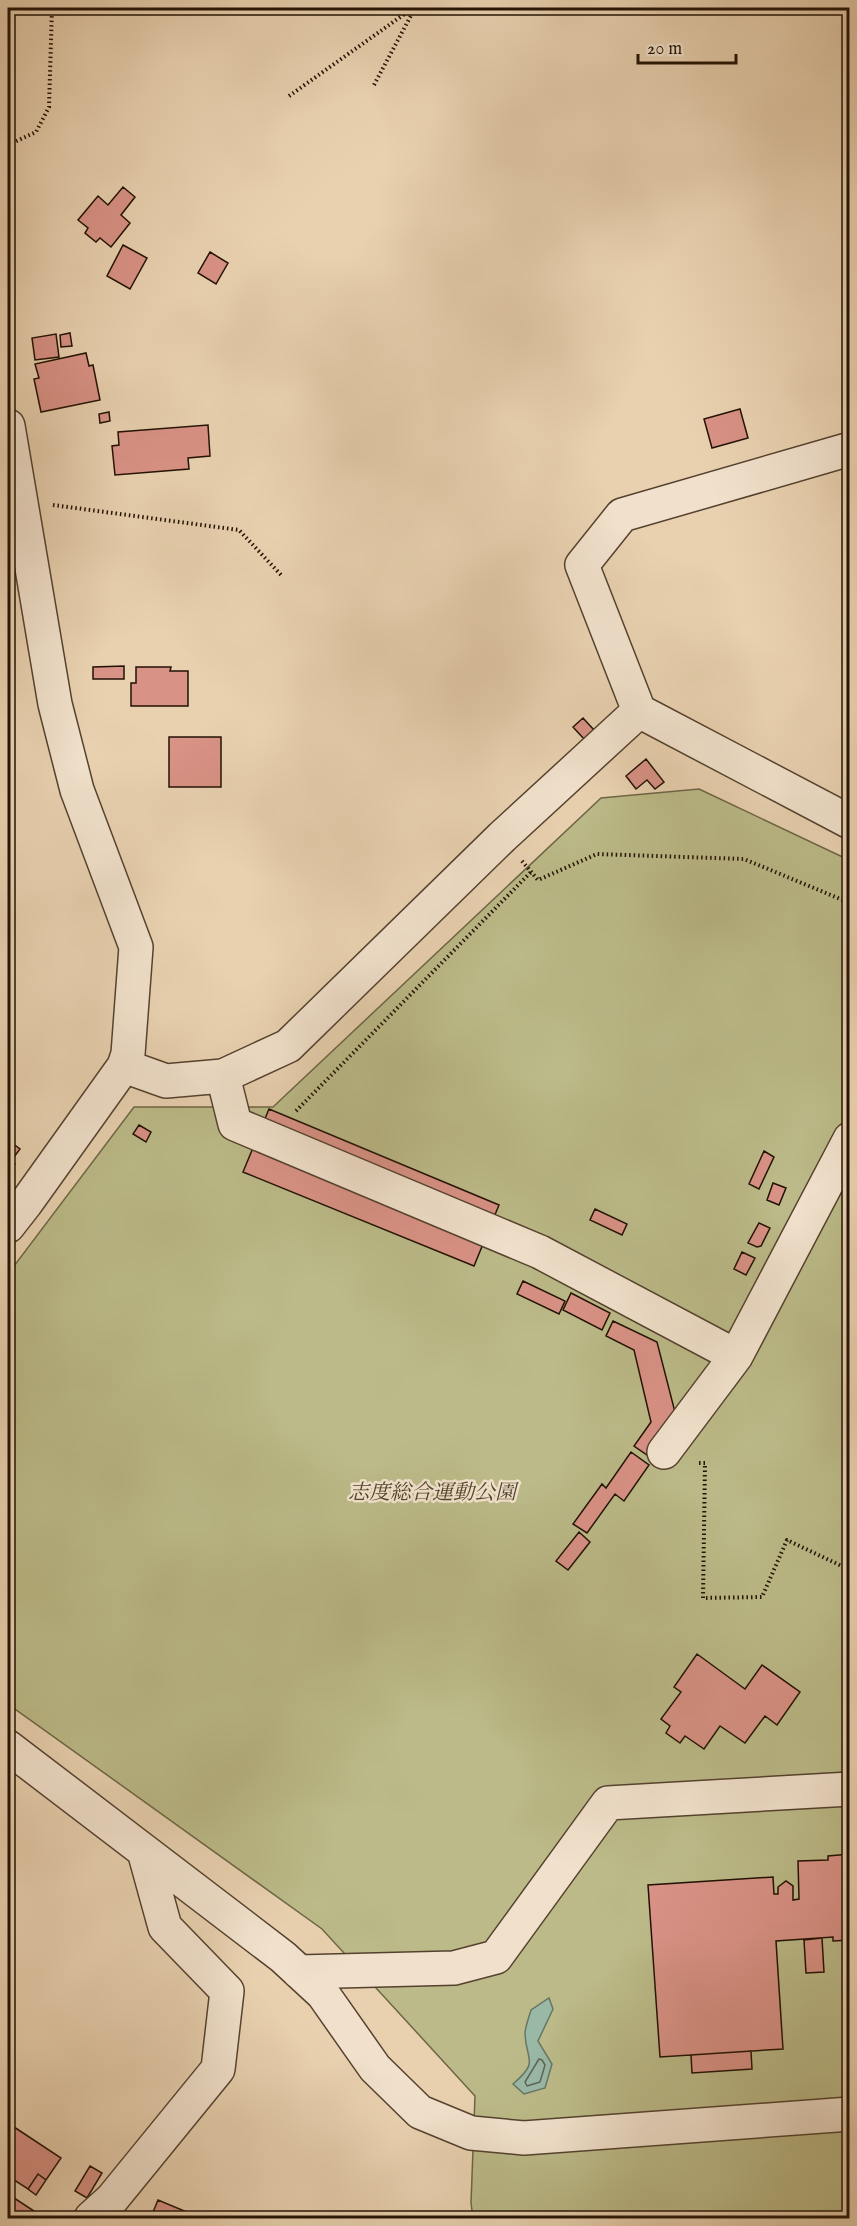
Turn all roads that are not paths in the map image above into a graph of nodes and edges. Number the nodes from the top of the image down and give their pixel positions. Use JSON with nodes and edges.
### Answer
{"nodes":[{"id":1,"x":8,"y":426,"type":"edge"},
{"id":2,"x":849,"y":449,"type":"edge"},
{"id":3,"x":639,"y":711,"type":"junction"},
{"id":4,"x":849,"y":822,"type":"edge"},
{"id":5,"x":124,"y":1066,"type":"junction"},
{"id":6,"x":223,"y":1076,"type":"junction"},
{"id":7,"x":849,"y":1138,"type":"edge"},
{"id":8,"x":8,"y":1226,"type":"edge"},
{"id":9,"x":736,"y":1356,"type":"junction"},
{"id":10,"x":664,"y":1452,"type":"road end"},
{"id":11,"x":8,"y":1747,"type":"edge"},
{"id":12,"x":849,"y":1789,"type":"edge"},
{"id":13,"x":144,"y":1851,"type":"junction"},
{"id":14,"x":299,"y":1972,"type":"junction"},
{"id":15,"x":849,"y":2114,"type":"edge"},
{"id":16,"x":92,"y":2218,"type":"edge"}],
"edges":[{"from":1,"to":5,"type":"street"},
{"from":2,"to":3,"type":"street"},
{"from":3,"to":4,"type":"street"},
{"from":3,"to":6,"type":"street"},
{"from":5,"to":6,"type":"street"},
{"from":5,"to":8,"type":"street"},
{"from":6,"to":9,"type":"street"},
{"from":7,"to":9,"type":"street"},
{"from":9,"to":10,"type":"street"},
{"from":11,"to":13,"type":"street"},
{"from":12,"to":14,"type":"street"},
{"from":13,"to":14,"type":"street"},
{"from":13,"to":16,"type":"street"},
{"from":14,"to":15,"type":"street"}]}
